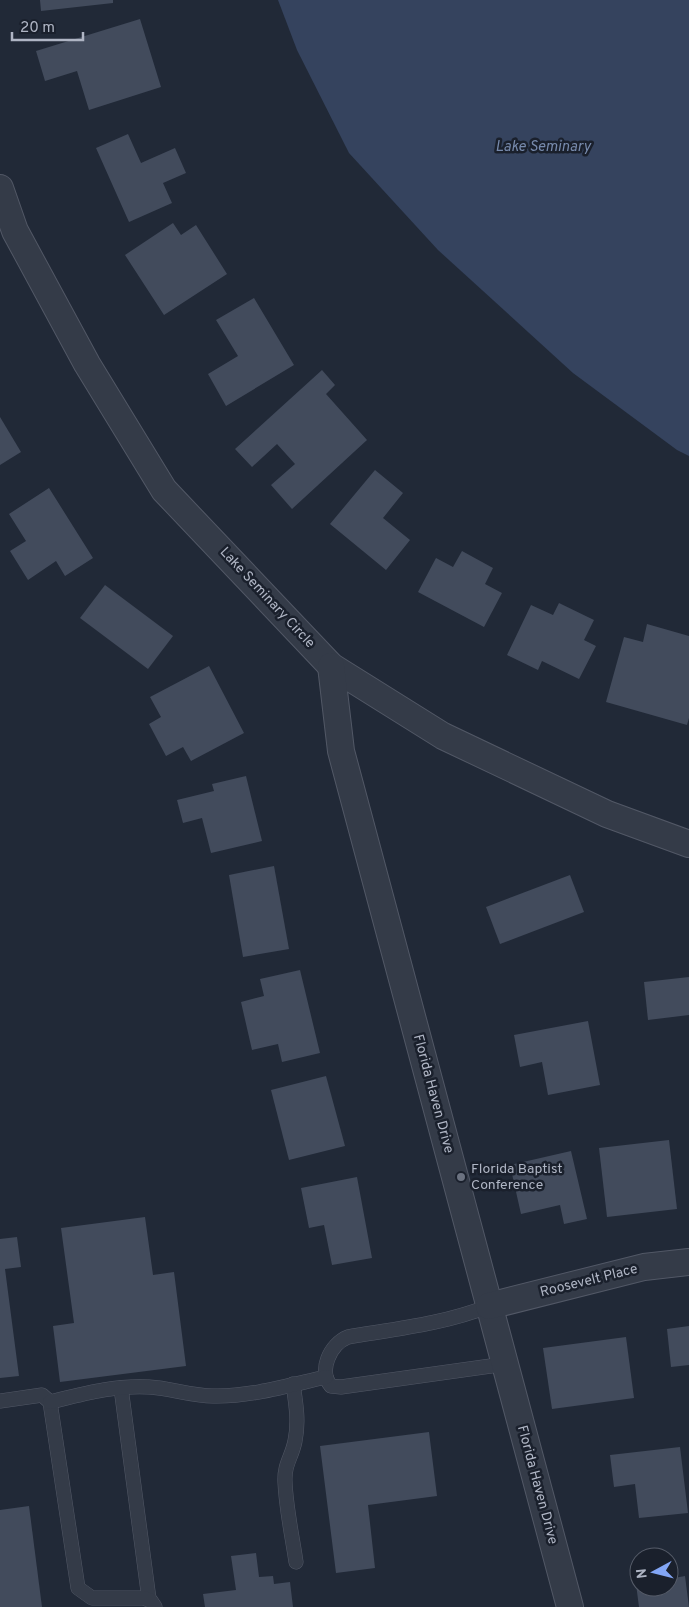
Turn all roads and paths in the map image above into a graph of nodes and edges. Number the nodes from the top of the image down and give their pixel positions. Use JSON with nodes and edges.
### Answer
{"nodes":[{"id":1,"x":0,"y":188,"type":"edge"},
{"id":2,"x":331,"y":666,"type":"junction"},
{"id":3,"x":689,"y":844,"type":"edge"},
{"id":4,"x":689,"y":1262,"type":"edge"},
{"id":5,"x":489,"y":1306,"type":"junction"},
{"id":6,"x":505,"y":1364,"type":"junction"},
{"id":7,"x":326,"y":1377,"type":"junction"},
{"id":8,"x":293,"y":1384,"type":"junction"},
{"id":9,"x":121,"y":1388,"type":"junction"},
{"id":10,"x":0,"y":1401,"type":"edge"},
{"id":11,"x":50,"y":1402,"type":"junction"},
{"id":12,"x":296,"y":1562,"type":"dead end"},
{"id":13,"x":152,"y":1603,"type":"edge"},
{"id":14,"x":570,"y":1607,"type":"edge"}],
"edges":[{"from":1,"to":2,"type":"street","name":"Lake Seminary Circle"},
{"from":2,"to":3,"type":"street","name":"Lake Seminary Circle"},
{"from":2,"to":5,"type":"street","name":"Florida Haven Drive"},
{"from":4,"to":5,"type":"street","name":"Roosevelt Place"},
{"from":5,"to":6,"type":"street","name":"Florida Haven Drive"},
{"from":5,"to":7,"type":"lane"},
{"from":6,"to":7,"type":"lane"},
{"from":6,"to":14,"type":"street","name":"Florida Haven Drive"},
{"from":7,"to":8,"type":"lane"},
{"from":8,"to":9,"type":"lane"},
{"from":8,"to":12,"type":"lane"},
{"from":9,"to":11,"type":"lane"},
{"from":9,"to":13,"type":"lane"},
{"from":10,"to":11,"type":"lane"},
{"from":11,"to":13,"type":"lane"}]}
